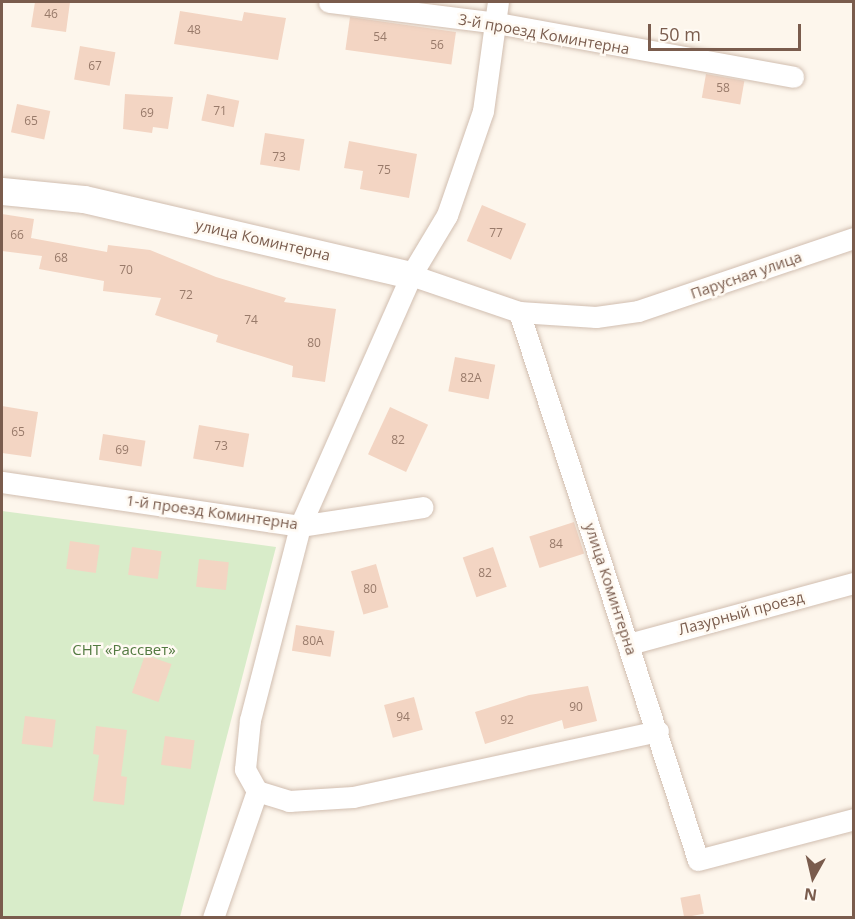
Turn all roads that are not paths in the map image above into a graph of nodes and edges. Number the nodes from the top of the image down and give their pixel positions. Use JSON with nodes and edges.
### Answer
{"nodes":[{"id":1,"x":329,"y":2,"type":"edge"},
{"id":2,"x":498,"y":2,"type":"edge"},
{"id":3,"x":497,"y":23,"type":"junction"},
{"id":4,"x":793,"y":77,"type":"dead end"},
{"id":5,"x":2,"y":191,"type":"edge"},
{"id":6,"x":854,"y":238,"type":"edge"},
{"id":7,"x":411,"y":274,"type":"junction"},
{"id":8,"x":638,"y":311,"type":"joint"},
{"id":9,"x":519,"y":312,"type":"junction"},
{"id":10,"x":2,"y":482,"type":"edge"},
{"id":11,"x":423,"y":507,"type":"dead end"},
{"id":12,"x":300,"y":526,"type":"junction"},
{"id":13,"x":854,"y":583,"type":"edge"},
{"id":14,"x":629,"y":644,"type":"junction"},
{"id":15,"x":658,"y":730,"type":"junction"},
{"id":16,"x":257,"y":791,"type":"junction"},
{"id":17,"x":854,"y":819,"type":"edge"},
{"id":18,"x":213,"y":918,"type":"edge"}],
"edges":[{"from":1,"to":3,"type":"street","name":"3-й проезд Коминтерна"},
{"from":2,"to":3,"type":"street"},
{"from":3,"to":4,"type":"street","name":"3-й проезд Коминтерна"},
{"from":3,"to":7,"type":"street"},
{"from":5,"to":7,"type":"street","name":"улица Коминтерна"},
{"from":6,"to":8,"type":"street","name":"Парусная улица"},
{"from":7,"to":9,"type":"street","name":"улица Коминтерна"},
{"from":7,"to":12,"type":"street"},
{"from":8,"to":9,"type":"street","name":"улица Коминтерна"},
{"from":9,"to":14,"type":"street","name":"улица Коминтерна"},
{"from":10,"to":12,"type":"street","name":"1-й проезд Коминтерна"},
{"from":11,"to":12,"type":"street","name":"1-й проезд Коминтерна"},
{"from":12,"to":16,"type":"street"},
{"from":13,"to":14,"type":"street","name":"Лазурный проезд"},
{"from":14,"to":15,"type":"street","name":"улица Коминтерна"},
{"from":15,"to":16,"type":"street"},
{"from":15,"to":17,"type":"street","name":"улица Коминтерна"},
{"from":16,"to":18,"type":"street"}]}
